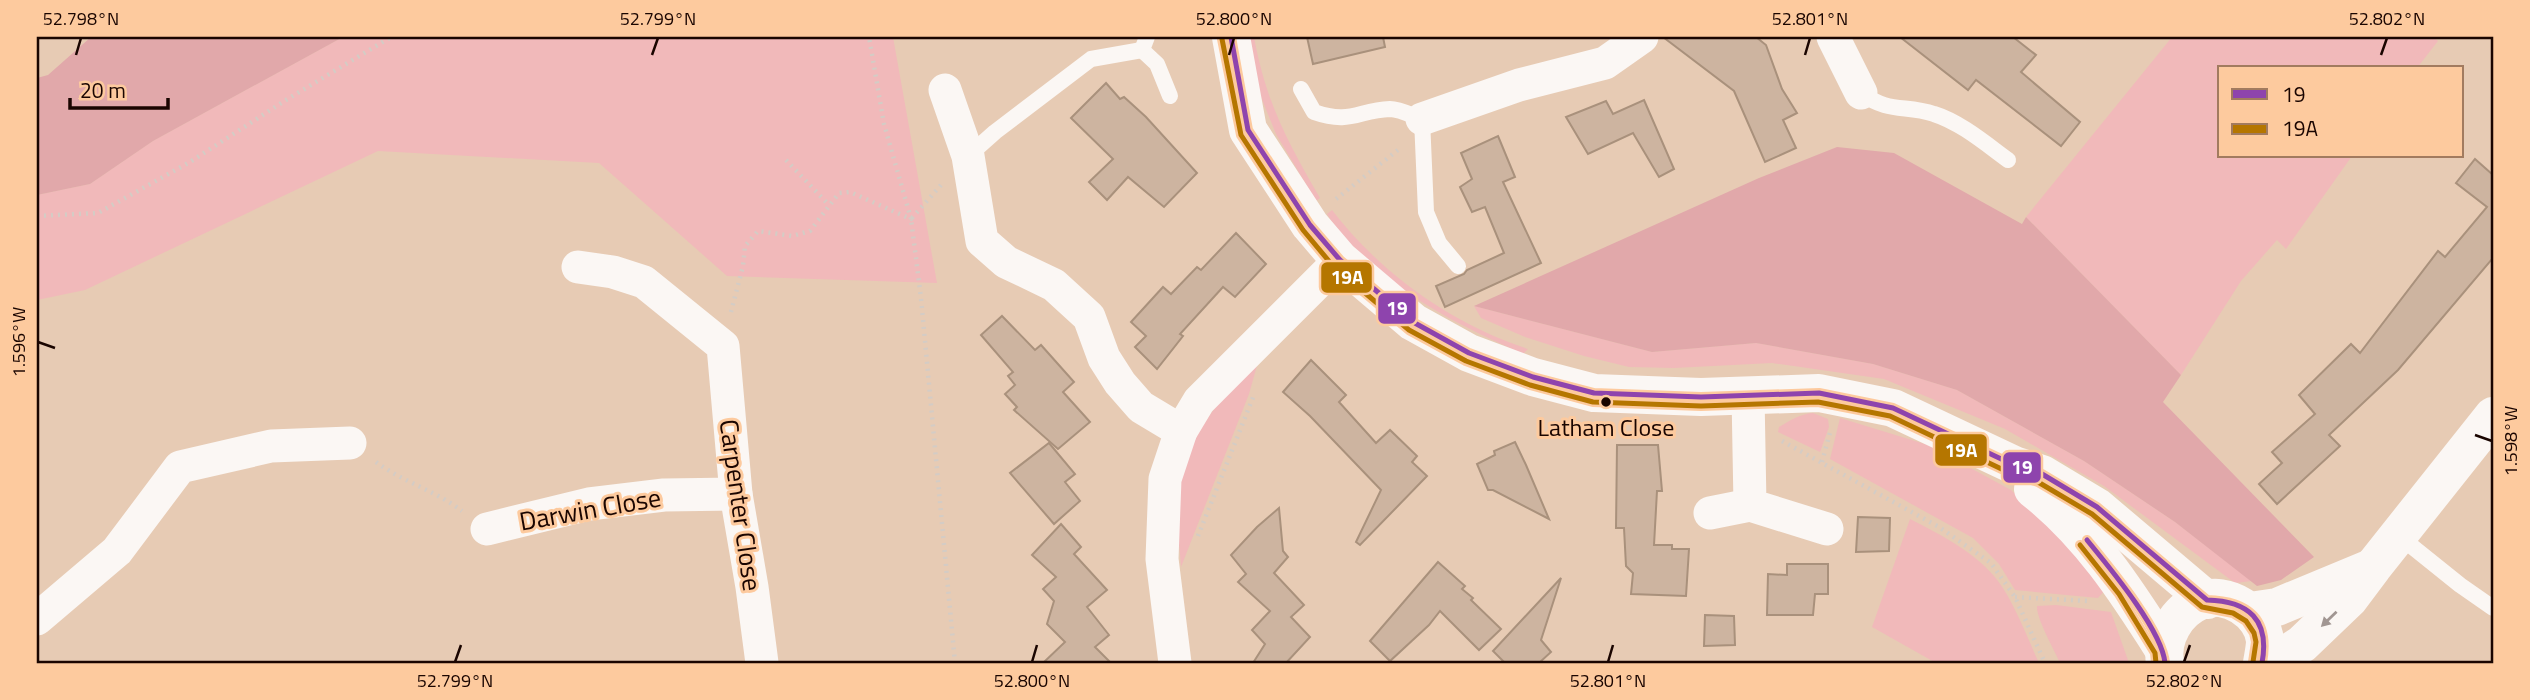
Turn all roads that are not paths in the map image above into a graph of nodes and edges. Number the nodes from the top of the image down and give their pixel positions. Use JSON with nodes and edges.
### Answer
{"nodes":[{"id":1,"x":1231,"y":37,"type":"edge"},
{"id":2,"x":1642,"y":37,"type":"edge"},
{"id":3,"x":1833,"y":37,"type":"edge"},
{"id":4,"x":1144,"y":43,"type":"edge"},
{"id":5,"x":1301,"y":89,"type":"dead end"},
{"id":6,"x":945,"y":90,"type":"dead end"},
{"id":7,"x":1861,"y":93,"type":"joint"},
{"id":8,"x":1170,"y":96,"type":"dead end"},
{"id":9,"x":1422,"y":119,"type":"junction"},
{"id":10,"x":968,"y":156,"type":"junction"},
{"id":11,"x":2008,"y":160,"type":"dead end"},
{"id":12,"x":1340,"y":260,"type":"junction"},
{"id":13,"x":1458,"y":266,"type":"dead end"},
{"id":14,"x":578,"y":267,"type":"dead end"},
{"id":15,"x":1748,"y":408,"type":"junction"},
{"id":16,"x":2493,"y":416,"type":"edge"},
{"id":17,"x":1181,"y":431,"type":"junction"},
{"id":18,"x":349,"y":443,"type":"road end"},
{"id":19,"x":2014,"y":466,"type":"junction"},
{"id":20,"x":736,"y":494,"type":"junction"},
{"id":21,"x":1750,"y":505,"type":"junction"},
{"id":22,"x":1710,"y":513,"type":"dead end"},
{"id":23,"x":487,"y":528,"type":"road end"},
{"id":24,"x":1827,"y":529,"type":"dead end"},
{"id":25,"x":2399,"y":536,"type":"junction"},
{"id":26,"x":2373,"y":567,"type":"junction"},
{"id":27,"x":2207,"y":600,"type":"junction"},
{"id":28,"x":2493,"y":608,"type":"edge"},
{"id":29,"x":2250,"y":611,"type":"junction"},
{"id":30,"x":37,"y":619,"type":"edge"},
{"id":31,"x":2165,"y":657,"type":"edge"},
{"id":32,"x":762,"y":663,"type":"edge"},
{"id":33,"x":1175,"y":663,"type":"edge"},
{"id":34,"x":2262,"y":663,"type":"edge"},
{"id":35,"x":2272,"y":663,"type":"edge"}],
"edges":[{"from":1,"to":12,"type":"main road"},
{"from":2,"to":9,"type":"street"},
{"from":3,"to":7,"type":"street"},
{"from":4,"to":8,"type":"lane"},
{"from":4,"to":10,"type":"lane"},
{"from":5,"to":9,"type":"lane"},
{"from":6,"to":10,"type":"street"},
{"from":7,"to":11,"type":"lane"},
{"from":9,"to":13,"type":"lane"},
{"from":10,"to":17,"type":"street"},
{"from":12,"to":15,"type":"main road"},
{"from":12,"to":17,"type":"street"},
{"from":14,"to":20,"type":"street","name":"Carpenter Close"},
{"from":15,"to":19,"type":"main road"},
{"from":15,"to":21,"type":"street"},
{"from":16,"to":25,"type":"main road"},
{"from":17,"to":33,"type":"street"},
{"from":18,"to":30,"type":"street"},
{"from":19,"to":27,"type":"main road"},
{"from":19,"to":31,"type":"main road"},
{"from":20,"to":23,"type":"street","name":"Darwin Close"},
{"from":20,"to":32,"type":"street","name":"Carpenter Close"},
{"from":21,"to":22,"type":"street"},
{"from":21,"to":24,"type":"street"},
{"from":25,"to":26,"type":"main road"},
{"from":25,"to":28,"type":"lane"},
{"from":26,"to":29,"type":"main road"},
{"from":26,"to":35,"type":"main road","one_way":true},
{"from":27,"to":29,"type":"main road"},
{"from":27,"to":31,"type":"main road"},
{"from":29,"to":34,"type":"main road"}]}
